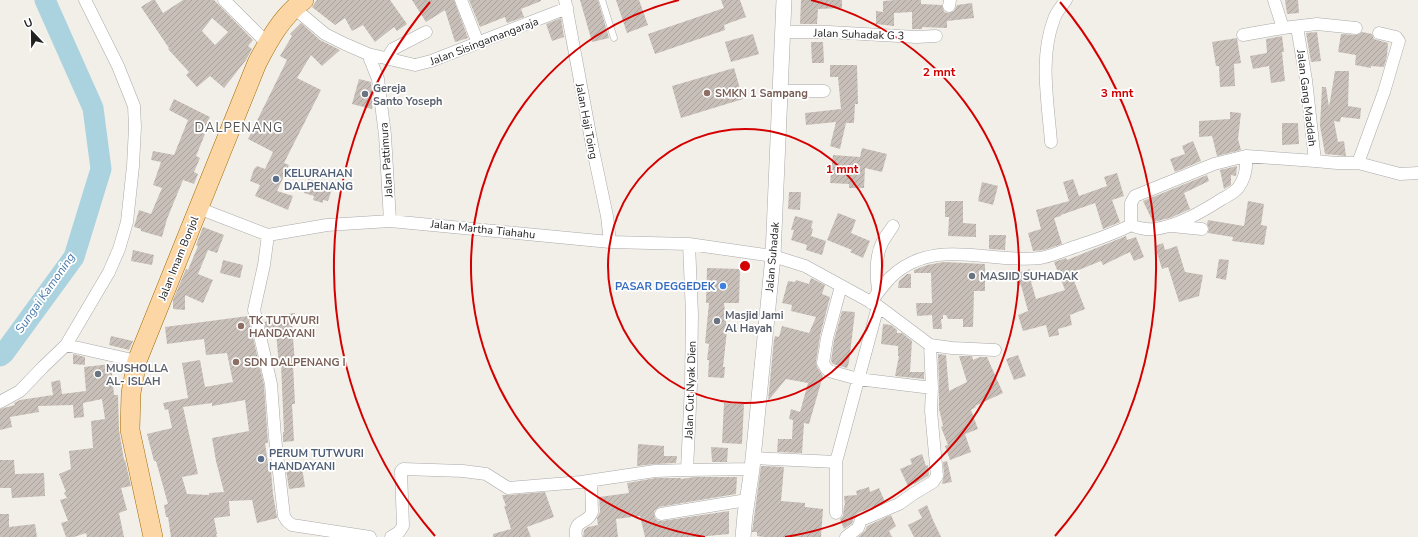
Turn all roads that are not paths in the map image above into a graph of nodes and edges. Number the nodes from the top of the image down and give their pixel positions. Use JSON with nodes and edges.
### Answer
{"nodes":[{"id":1,"x":85,"y":0,"type":"edge"},
{"id":2,"x":224,"y":0,"type":"edge"},
{"id":3,"x":461,"y":0,"type":"edge"},
{"id":4,"x":602,"y":0,"type":"edge"},
{"id":5,"x":784,"y":0,"type":"edge"},
{"id":6,"x":1066,"y":0,"type":"edge"},
{"id":7,"x":1274,"y":0,"type":"edge"},
{"id":8,"x":299,"y":4,"type":"edge"},
{"id":9,"x":566,"y":4,"type":"edge"},
{"id":10,"x":1297,"y":27,"type":"junction"},
{"id":11,"x":1283,"y":28,"type":"junction"},
{"id":12,"x":1356,"y":28,"type":"dead end"},
{"id":13,"x":426,"y":32,"type":"dead end"},
{"id":14,"x":783,"y":32,"type":"junction"},
{"id":15,"x":1379,"y":33,"type":"dead end"},
{"id":16,"x":1243,"y":35,"type":"dead end"},
{"id":17,"x":936,"y":36,"type":"dead end"},
{"id":18,"x":614,"y":38,"type":"dead end"},
{"id":19,"x":267,"y":43,"type":"junction"},
{"id":20,"x":478,"y":43,"type":"junction"},
{"id":21,"x":368,"y":54,"type":"junction"},
{"id":22,"x":388,"y":58,"type":"junction"},
{"id":23,"x":780,"y":91,"type":"junction"},
{"id":24,"x":824,"y":91,"type":"dead end"},
{"id":25,"x":1051,"y":142,"type":"dead end"},
{"id":26,"x":1246,"y":156,"type":"junction"},
{"id":27,"x":1315,"y":161,"type":"junction"},
{"id":28,"x":1358,"y":163,"type":"junction"},
{"id":29,"x":1418,"y":173,"type":"edge"},
{"id":30,"x":198,"y":208,"type":"junction"},
{"id":31,"x":390,"y":220,"type":"junction"},
{"id":32,"x":1131,"y":225,"type":"junction"},
{"id":33,"x":1169,"y":225,"type":"junction"},
{"id":34,"x":893,"y":226,"type":"dead end"},
{"id":35,"x":1202,"y":229,"type":"dead end"},
{"id":36,"x":268,"y":235,"type":"junction"},
{"id":37,"x":610,"y":242,"type":"junction"},
{"id":38,"x":689,"y":244,"type":"junction"},
{"id":39,"x":772,"y":256,"type":"junction"},
{"id":40,"x":841,"y":286,"type":"junction"},
{"id":41,"x":878,"y":290,"type":"junction"},
{"id":42,"x":875,"y":305,"type":"junction"},
{"id":43,"x":66,"y":345,"type":"junction"},
{"id":44,"x":930,"y":345,"type":"junction"},
{"id":45,"x":995,"y":350,"type":"dead end"},
{"id":46,"x":137,"y":361,"type":"junction"},
{"id":47,"x":858,"y":379,"type":"junction"},
{"id":48,"x":932,"y":388,"type":"junction"},
{"id":49,"x":0,"y":402,"type":"edge"},
{"id":50,"x":836,"y":462,"type":"junction"},
{"id":51,"x":753,"y":463,"type":"junction"},
{"id":52,"x":687,"y":470,"type":"junction"},
{"id":53,"x":591,"y":481,"type":"junction"},
{"id":54,"x":747,"y":500,"type":"junction"},
{"id":55,"x":836,"y":513,"type":"dead end"},
{"id":56,"x":661,"y":514,"type":"dead end"},
{"id":57,"x":153,"y":537,"type":"edge"},
{"id":58,"x":370,"y":537,"type":"edge"},
{"id":59,"x":390,"y":537,"type":"edge"},
{"id":60,"x":576,"y":537,"type":"edge"},
{"id":61,"x":743,"y":537,"type":"edge"},
{"id":62,"x":846,"y":537,"type":"edge"}],
"edges":[{"from":1,"to":43,"type":"street"},
{"from":2,"to":19,"type":"street"},
{"from":3,"to":20,"type":"street"},
{"from":4,"to":18,"type":"lane"},
{"from":5,"to":14,"type":"street","name":"Jalan Suhadak"},
{"from":6,"to":25,"type":"street"},
{"from":7,"to":11,"type":"street"},
{"from":8,"to":19,"type":"main road","name":"Jalan Imam Bonjol"},
{"from":8,"to":21,"type":"street","name":"Jalan Sisingamangaraja"},
{"from":9,"to":20,"type":"street","name":"Jalan Sisingamangaraja"},
{"from":9,"to":37,"type":"street","name":"Jalan Haji Toing"},
{"from":10,"to":11,"type":"street"},
{"from":10,"to":12,"type":"street"},
{"from":10,"to":27,"type":"street","name":"Jalan Gang Maddah"},
{"from":11,"to":16,"type":"street"},
{"from":13,"to":22,"type":"street"},
{"from":14,"to":17,"type":"street","name":"Jalan Suhadak G 3"},
{"from":14,"to":23,"type":"street","name":"Jalan Suhadak"},
{"from":15,"to":28,"type":"street"},
{"from":19,"to":30,"type":"main road","name":"Jalan Imam Bonjol"},
{"from":20,"to":22,"type":"street","name":"Jalan Sisingamangaraja"},
{"from":21,"to":22,"type":"street","name":"Jalan Sisingamangaraja"},
{"from":21,"to":31,"type":"street","name":"Jalan Pattimura"},
{"from":23,"to":24,"type":"street"},
{"from":23,"to":39,"type":"street","name":"Jalan Suhadak"},
{"from":26,"to":27,"type":"street"},
{"from":26,"to":32,"type":"street"},
{"from":26,"to":33,"type":"street"},
{"from":27,"to":28,"type":"street","name":"Jalan Gang Maddah"},
{"from":28,"to":29,"type":"street","name":"Jalan Gang Maddah"},
{"from":30,"to":36,"type":"street"},
{"from":30,"to":46,"type":"main road","name":"Jalan Imam Bonjol"},
{"from":31,"to":36,"type":"street","name":"Jalan Martha Tiahahu"},
{"from":31,"to":37,"type":"street","name":"Jalan Martha Tiahahu"},
{"from":32,"to":33,"type":"street"},
{"from":32,"to":41,"type":"street"},
{"from":33,"to":35,"type":"street"},
{"from":34,"to":41,"type":"street"},
{"from":36,"to":58,"type":"street"},
{"from":37,"to":38,"type":"street","name":"Jalan Martha Tiahahu"},
{"from":38,"to":39,"type":"street","name":"Jalan Martha Tiahahu"},
{"from":38,"to":52,"type":"street","name":"Jalan Cut Nyak Dien"},
{"from":39,"to":40,"type":"street","name":"Jalan Martha Tiahahu"},
{"from":39,"to":51,"type":"street","name":"Jalan Suhadak"},
{"from":40,"to":42,"type":"street","name":"Jalan Martha Tiahahu"},
{"from":40,"to":47,"type":"street"},
{"from":41,"to":42,"type":"street"},
{"from":42,"to":44,"type":"street","name":"Jalan Martha Tiahahu"},
{"from":42,"to":47,"type":"street"},
{"from":43,"to":46,"type":"street"},
{"from":43,"to":49,"type":"street"},
{"from":44,"to":45,"type":"street"},
{"from":44,"to":48,"type":"street"},
{"from":46,"to":57,"type":"main road","name":"Jalan Imam Bonjol"},
{"from":47,"to":48,"type":"street"},
{"from":47,"to":50,"type":"street"},
{"from":48,"to":62,"type":"street"},
{"from":50,"to":51,"type":"street"},
{"from":50,"to":55,"type":"street"},
{"from":51,"to":52,"type":"street"},
{"from":51,"to":54,"type":"street","name":"Jalan Suhadak"},
{"from":52,"to":53,"type":"street"},
{"from":53,"to":59,"type":"street"},
{"from":53,"to":60,"type":"street"},
{"from":54,"to":56,"type":"street"},
{"from":54,"to":61,"type":"street","name":"Jalan Suhadak"}]}
